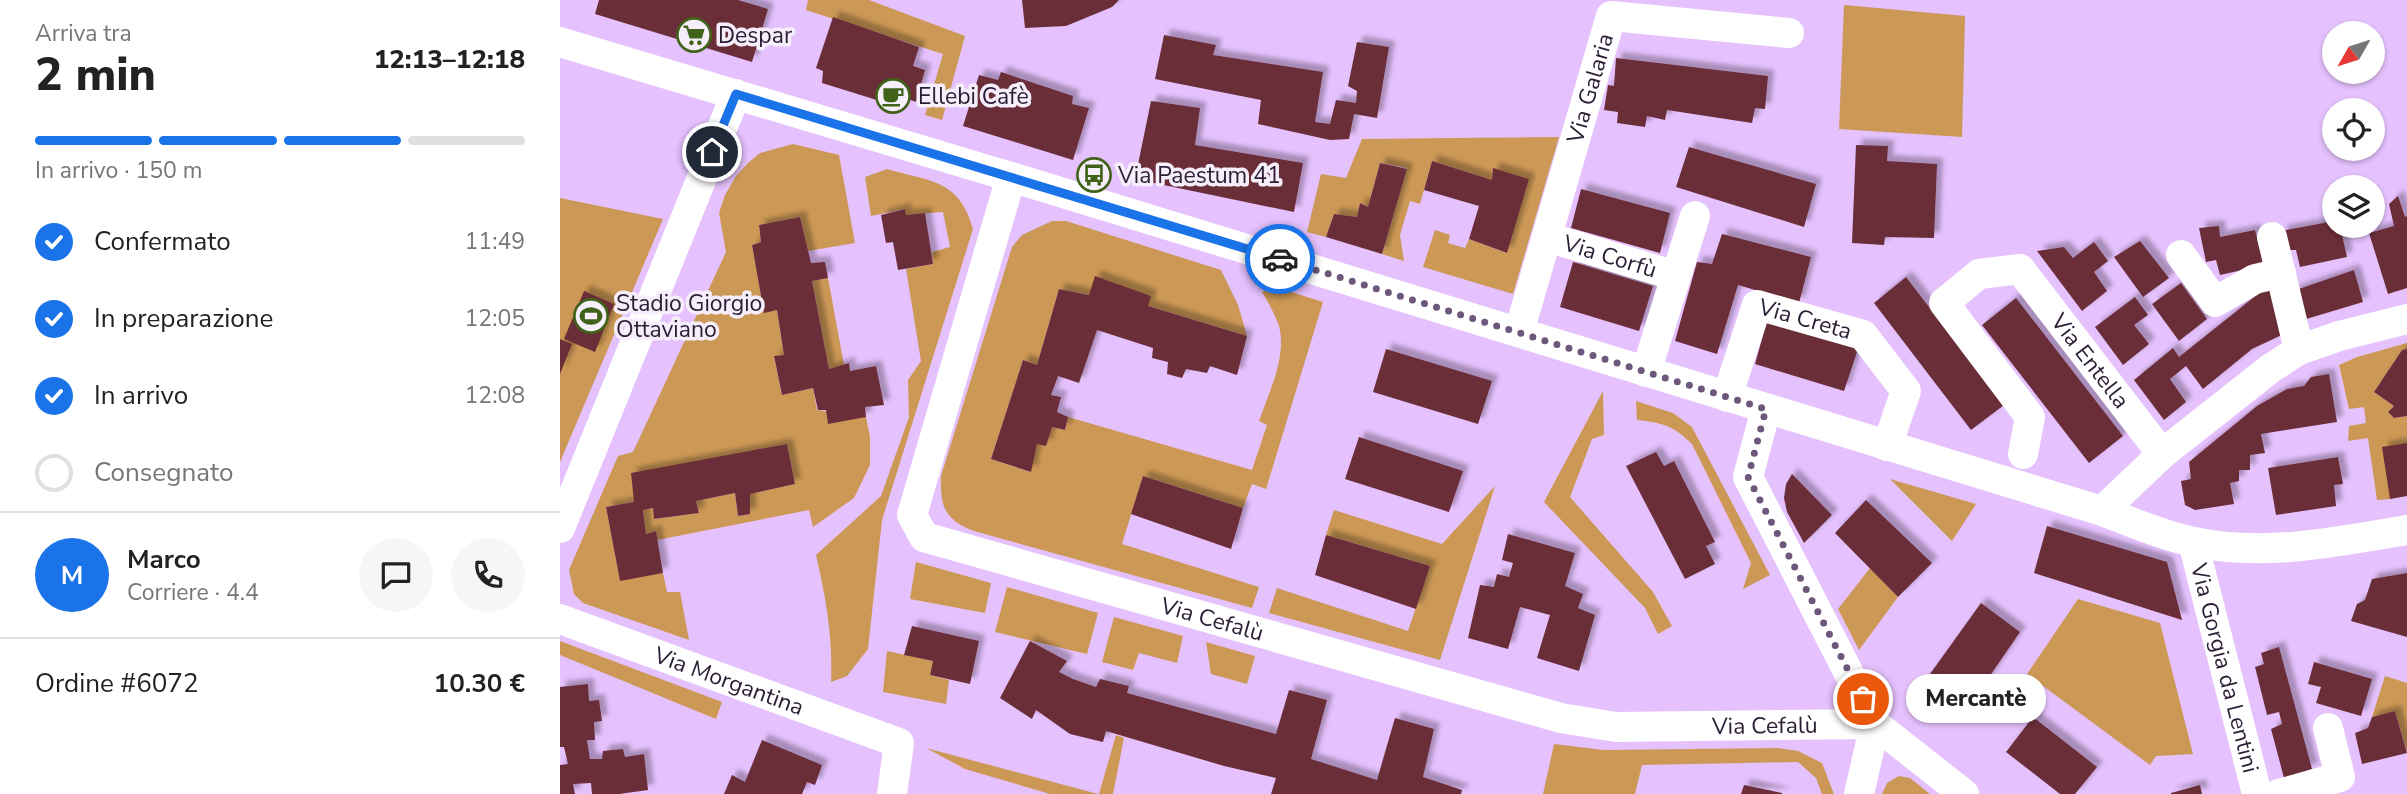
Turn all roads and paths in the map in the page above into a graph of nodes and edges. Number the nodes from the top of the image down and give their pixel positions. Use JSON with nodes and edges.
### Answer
{"nodes":[{"id":1,"x":1789,"y":33,"type":"dead end"},
{"id":2,"x":560,"y":41,"type":"edge"},
{"id":3,"x":736,"y":94,"type":"junction"},
{"id":4,"x":1011,"y":177,"type":"junction"},
{"id":5,"x":1695,"y":216,"type":"dead end"},
{"id":6,"x":1546,"y":237,"type":"junction"},
{"id":7,"x":2272,"y":237,"type":"dead end"},
{"id":8,"x":2181,"y":255,"type":"dead end"},
{"id":9,"x":2280,"y":273,"type":"junction"},
{"id":10,"x":1676,"y":276,"type":"junction"},
{"id":11,"x":2407,"y":319,"type":"edge"},
{"id":12,"x":1519,"y":332,"type":"junction"},
{"id":13,"x":2299,"y":350,"type":"junction"},
{"id":14,"x":1646,"y":372,"type":"junction"},
{"id":15,"x":1727,"y":397,"type":"junction"},
{"id":16,"x":1766,"y":409,"type":"junction"},
{"id":17,"x":1887,"y":446,"type":"junction"},
{"id":18,"x":2023,"y":454,"type":"dead end"},
{"id":19,"x":2162,"y":454,"type":"junction"},
{"id":20,"x":2102,"y":512,"type":"junction"},
{"id":21,"x":560,"y":528,"type":"edge"},
{"id":22,"x":2407,"y":530,"type":"edge"},
{"id":23,"x":2193,"y":542,"type":"junction"},
{"id":24,"x":560,"y":620,"type":"edge"},
{"id":25,"x":1875,"y":724,"type":"junction"},
{"id":26,"x":2328,"y":728,"type":"dead end"},
{"id":27,"x":892,"y":794,"type":"edge"},
{"id":28,"x":1859,"y":794,"type":"edge"},
{"id":29,"x":1964,"y":794,"type":"edge"},
{"id":30,"x":2257,"y":794,"type":"edge"},
{"id":31,"x":2280,"y":794,"type":"edge"}],
"edges":[{"from":1,"to":6,"type":"street","name":"Via Galaria"},
{"from":2,"to":3,"type":"street"},
{"from":3,"to":4,"type":"street"},
{"from":3,"to":21,"type":"street"},
{"from":4,"to":12,"type":"street"},
{"from":4,"to":25,"type":"street","name":"Via Cefalù"},
{"from":5,"to":10,"type":"street"},
{"from":6,"to":10,"type":"street","name":"Via Corfù"},
{"from":6,"to":12,"type":"street","name":"Via Galaria"},
{"from":7,"to":9,"type":"street"},
{"from":8,"to":9,"type":"street"},
{"from":9,"to":13,"type":"street"},
{"from":10,"to":14,"type":"street"},
{"from":11,"to":13,"type":"street"},
{"from":12,"to":14,"type":"street"},
{"from":13,"to":19,"type":"street"},
{"from":14,"to":15,"type":"street"},
{"from":15,"to":16,"type":"street"},
{"from":15,"to":17,"type":"street","name":"Via Creta"},
{"from":16,"to":17,"type":"street"},
{"from":16,"to":25,"type":"street"},
{"from":17,"to":20,"type":"street"},
{"from":18,"to":19,"type":"street","name":"Via Entella"},
{"from":19,"to":20,"type":"street"},
{"from":20,"to":23,"type":"street"},
{"from":22,"to":23,"type":"street"},
{"from":23,"to":30,"type":"street","name":"Via Gorgia da Lentini"},
{"from":24,"to":27,"type":"street","name":"Via Morgantina"},
{"from":25,"to":28,"type":"street"},
{"from":25,"to":29,"type":"street"},
{"from":26,"to":31,"type":"street"}]}
